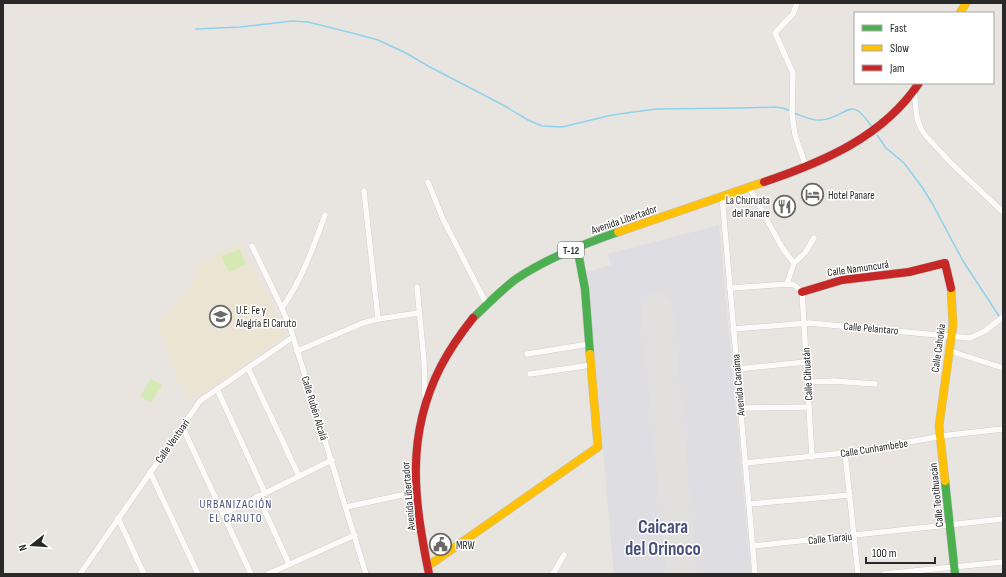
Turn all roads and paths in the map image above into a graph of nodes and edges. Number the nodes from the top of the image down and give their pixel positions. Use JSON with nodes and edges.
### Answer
{"nodes":[{"id":1,"x":797,"y":3,"type":"edge"},
{"id":2,"x":966,"y":3,"type":"edge"},
{"id":3,"x":961,"y":12,"type":"edge"},
{"id":4,"x":916,"y":86,"type":"edge"},
{"id":5,"x":806,"y":167,"type":"junction"},
{"id":6,"x":428,"y":182,"type":"dead end"},
{"id":7,"x":749,"y":187,"type":"junction"},
{"id":8,"x":364,"y":191,"type":"dead end"},
{"id":9,"x":722,"y":196,"type":"junction"},
{"id":10,"x":1003,"y":212,"type":"edge"},
{"id":11,"x":325,"y":215,"type":"dead end"},
{"id":12,"x":814,"y":238,"type":"dead end"},
{"id":13,"x":252,"y":246,"type":"dead end"},
{"id":14,"x":577,"y":247,"type":"junction"},
{"id":15,"x":794,"y":263,"type":"junction"},
{"id":16,"x":945,"y":263,"type":"joint"},
{"id":17,"x":787,"y":284,"type":"junction"},
{"id":18,"x":417,"y":287,"type":"dead end"},
{"id":19,"x":730,"y":288,"type":"junction"},
{"id":20,"x":802,"y":292,"type":"junction"},
{"id":21,"x":486,"y":303,"type":"junction"},
{"id":22,"x":282,"y":308,"type":"junction"},
{"id":23,"x":419,"y":313,"type":"junction"},
{"id":24,"x":1003,"y":317,"type":"edge"},
{"id":25,"x":378,"y":319,"type":"junction"},
{"id":26,"x":804,"y":323,"type":"junction"},
{"id":27,"x":733,"y":329,"type":"junction"},
{"id":28,"x":952,"y":335,"type":"junction"},
{"id":29,"x":293,"y":337,"type":"junction"},
{"id":30,"x":589,"y":344,"type":"junction"},
{"id":31,"x":297,"y":350,"type":"junction"},
{"id":32,"x":950,"y":351,"type":"junction"},
{"id":33,"x":527,"y":354,"type":"dead end"},
{"id":34,"x":806,"y":362,"type":"junction"},
{"id":35,"x":591,"y":365,"type":"junction"},
{"id":36,"x":248,"y":368,"type":"junction"},
{"id":37,"x":1003,"y":368,"type":"edge"},
{"id":38,"x":737,"y":369,"type":"junction"},
{"id":39,"x":530,"y":374,"type":"dead end"},
{"id":40,"x":807,"y":382,"type":"junction"},
{"id":41,"x":875,"y":384,"type":"dead end"},
{"id":42,"x":217,"y":389,"type":"junction"},
{"id":43,"x":426,"y":404,"type":"junction"},
{"id":44,"x":809,"y":407,"type":"junction"},
{"id":45,"x":740,"y":408,"type":"junction"},
{"id":46,"x":182,"y":426,"type":"junction"},
{"id":47,"x":1003,"y":429,"type":"edge"},
{"id":48,"x":941,"y":437,"type":"junction"},
{"id":49,"x":845,"y":453,"type":"junction"},
{"id":50,"x":812,"y":456,"type":"junction"},
{"id":51,"x":332,"y":460,"type":"junction"},
{"id":52,"x":745,"y":463,"type":"junction"},
{"id":53,"x":150,"y":472,"type":"junction"},
{"id":54,"x":299,"y":476,"type":"junction"},
{"id":55,"x":416,"y":492,"type":"junction"},
{"id":56,"x":265,"y":493,"type":"junction"},
{"id":57,"x":850,"y":495,"type":"junction"},
{"id":58,"x":258,"y":496,"type":"junction"},
{"id":59,"x":749,"y":504,"type":"junction"},
{"id":60,"x":346,"y":507,"type":"junction"},
{"id":61,"x":223,"y":514,"type":"junction"},
{"id":62,"x":118,"y":518,"type":"junction"},
{"id":63,"x":1003,"y":520,"type":"edge"},
{"id":64,"x":951,"y":526,"type":"junction"},
{"id":65,"x":355,"y":535,"type":"junction"},
{"id":66,"x":854,"y":536,"type":"junction"},
{"id":67,"x":753,"y":546,"type":"junction"},
{"id":68,"x":564,"y":555,"type":"dead end"},
{"id":69,"x":1003,"y":562,"type":"edge"},
{"id":70,"x":289,"y":564,"type":"junction"},
{"id":71,"x":428,"y":570,"type":"edge"},
{"id":72,"x":955,"y":570,"type":"edge"},
{"id":73,"x":80,"y":574,"type":"edge"},
{"id":74,"x":144,"y":574,"type":"edge"},
{"id":75,"x":198,"y":574,"type":"edge"},
{"id":76,"x":251,"y":574,"type":"edge"},
{"id":77,"x":268,"y":574,"type":"edge"},
{"id":78,"x":366,"y":574,"type":"edge"},
{"id":79,"x":553,"y":574,"type":"edge"},
{"id":80,"x":755,"y":574,"type":"edge"},
{"id":81,"x":858,"y":574,"type":"edge"},
{"id":82,"x":884,"y":574,"type":"edge"}],
"edges":[{"from":1,"to":5,"type":"street"},
{"from":2,"to":3,"type":"main road"},
{"from":4,"to":5,"type":"main road","name":"Avenida Libertador","number":"T-12"},
{"from":4,"to":10,"type":"street"},
{"from":5,"to":7,"type":"main road","name":"Avenida Libertador","number":"T-12"},
{"from":6,"to":21,"type":"street"},
{"from":7,"to":9,"type":"main road","name":"Avenida Libertador","number":"T-12"},
{"from":7,"to":15,"type":"street"},
{"from":8,"to":25,"type":"street"},
{"from":9,"to":14,"type":"main road","name":"Avenida Libertador","number":"T-12"},
{"from":9,"to":19,"type":"street","name":"Avenida Canaima"},
{"from":11,"to":22,"type":"street"},
{"from":12,"to":15,"type":"street"},
{"from":13,"to":22,"type":"street","name":"Calle Rubén Alcalá"},
{"from":14,"to":21,"type":"main road","name":"Avenida Libertador","number":"T-12"},
{"from":14,"to":30,"type":"main road"},
{"from":15,"to":17,"type":"street"},
{"from":16,"to":20,"type":"main road","name":"Calle Namuncurá"},
{"from":16,"to":28,"type":"main road","name":"Calle Cahokia"},
{"from":17,"to":19,"type":"street"},
{"from":17,"to":20,"type":"street"},
{"from":18,"to":23,"type":"street"},
{"from":19,"to":27,"type":"street","name":"Avenida Canaima"},
{"from":20,"to":26,"type":"street","name":"Calle Cihuatán"},
{"from":21,"to":43,"type":"main road","name":"Avenida Libertador","number":"T-12"},
{"from":22,"to":29,"type":"street","name":"Calle Rubén Alcalá"},
{"from":23,"to":25,"type":"street"},
{"from":23,"to":43,"type":"street"},
{"from":24,"to":28,"type":"street","name":"Calle Pelantaro"},
{"from":25,"to":31,"type":"street"},
{"from":26,"to":27,"type":"street","name":"Calle Pelantaro"},
{"from":26,"to":28,"type":"street","name":"Calle Pelantaro"},
{"from":26,"to":34,"type":"street","name":"Calle Cihuatán"},
{"from":27,"to":38,"type":"street","name":"Avenida Canaima"},
{"from":28,"to":32,"type":"main road","name":"Calle Cahokia"},
{"from":29,"to":31,"type":"street","name":"Calle Rubén Alcalá"},
{"from":29,"to":36,"type":"street","name":"Calle Ventuari"},
{"from":30,"to":33,"type":"street"},
{"from":30,"to":35,"type":"main road"},
{"from":31,"to":51,"type":"street","name":"Calle Rubén Alcalá"},
{"from":32,"to":37,"type":"street"},
{"from":32,"to":48,"type":"main road","name":"Calle Cahokia"},
{"from":34,"to":38,"type":"street"},
{"from":34,"to":40,"type":"street","name":"Calle Cihuatán"},
{"from":35,"to":39,"type":"street"},
{"from":35,"to":71,"type":"main road"},
{"from":36,"to":42,"type":"street","name":"Calle Ventuari"},
{"from":36,"to":54,"type":"street"},
{"from":38,"to":45,"type":"street","name":"Avenida Canaima"},
{"from":40,"to":41,"type":"street"},
{"from":40,"to":44,"type":"street","name":"Calle Cihuatán"},
{"from":42,"to":46,"type":"street","name":"Calle Ventuari"},
{"from":42,"to":56,"type":"street"},
{"from":43,"to":55,"type":"main road","name":"Avenida Libertador","number":"T-12"},
{"from":44,"to":45,"type":"street"},
{"from":44,"to":50,"type":"street","name":"Calle Cihuatán"},
{"from":45,"to":52,"type":"street","name":"Avenida Canaima"},
{"from":46,"to":53,"type":"street","name":"Calle Ventuari"},
{"from":46,"to":61,"type":"street"},
{"from":47,"to":48,"type":"street","name":"Calle Cunhambebe"},
{"from":48,"to":49,"type":"street","name":"Calle Cunhambebe"},
{"from":48,"to":64,"type":"main road","name":"Calle Teotihuacán"},
{"from":49,"to":50,"type":"street","name":"Calle Cunhambebe"},
{"from":49,"to":57,"type":"street"},
{"from":50,"to":52,"type":"street","name":"Calle Cunhambebe"},
{"from":51,"to":54,"type":"street"},
{"from":51,"to":60,"type":"street","name":"Calle Rubén Alcalá"},
{"from":52,"to":59,"type":"street","name":"Avenida Canaima"},
{"from":53,"to":62,"type":"street","name":"Calle Ventuari"},
{"from":53,"to":75,"type":"street"},
{"from":54,"to":56,"type":"street"},
{"from":55,"to":60,"type":"street"},
{"from":55,"to":71,"type":"main road","name":"Avenida Libertador","number":"T-12"},
{"from":56,"to":58,"type":"street"},
{"from":57,"to":59,"type":"street"},
{"from":57,"to":66,"type":"street"},
{"from":58,"to":61,"type":"street"},
{"from":58,"to":70,"type":"street"},
{"from":59,"to":67,"type":"street","name":"Avenida Canaima"},
{"from":60,"to":65,"type":"street","name":"Calle Rubén Alcalá"},
{"from":61,"to":76,"type":"street"},
{"from":62,"to":73,"type":"street","name":"Calle Ventuari"},
{"from":62,"to":74,"type":"street"},
{"from":63,"to":64,"type":"street","name":"Calle Tiaraju"},
{"from":64,"to":66,"type":"street","name":"Calle Tiaraju"},
{"from":64,"to":72,"type":"main road","name":"Calle Teotihuacán"},
{"from":65,"to":70,"type":"street"},
{"from":65,"to":78,"type":"street","name":"Calle Rubén Alcalá"},
{"from":66,"to":67,"type":"street","name":"Calle Tiaraju"},
{"from":66,"to":81,"type":"street"},
{"from":67,"to":80,"type":"street","name":"Avenida Canaima"},
{"from":68,"to":79,"type":"street"},
{"from":69,"to":72,"type":"street"},
{"from":70,"to":77,"type":"street"},
{"from":72,"to":82,"type":"street"}]}
